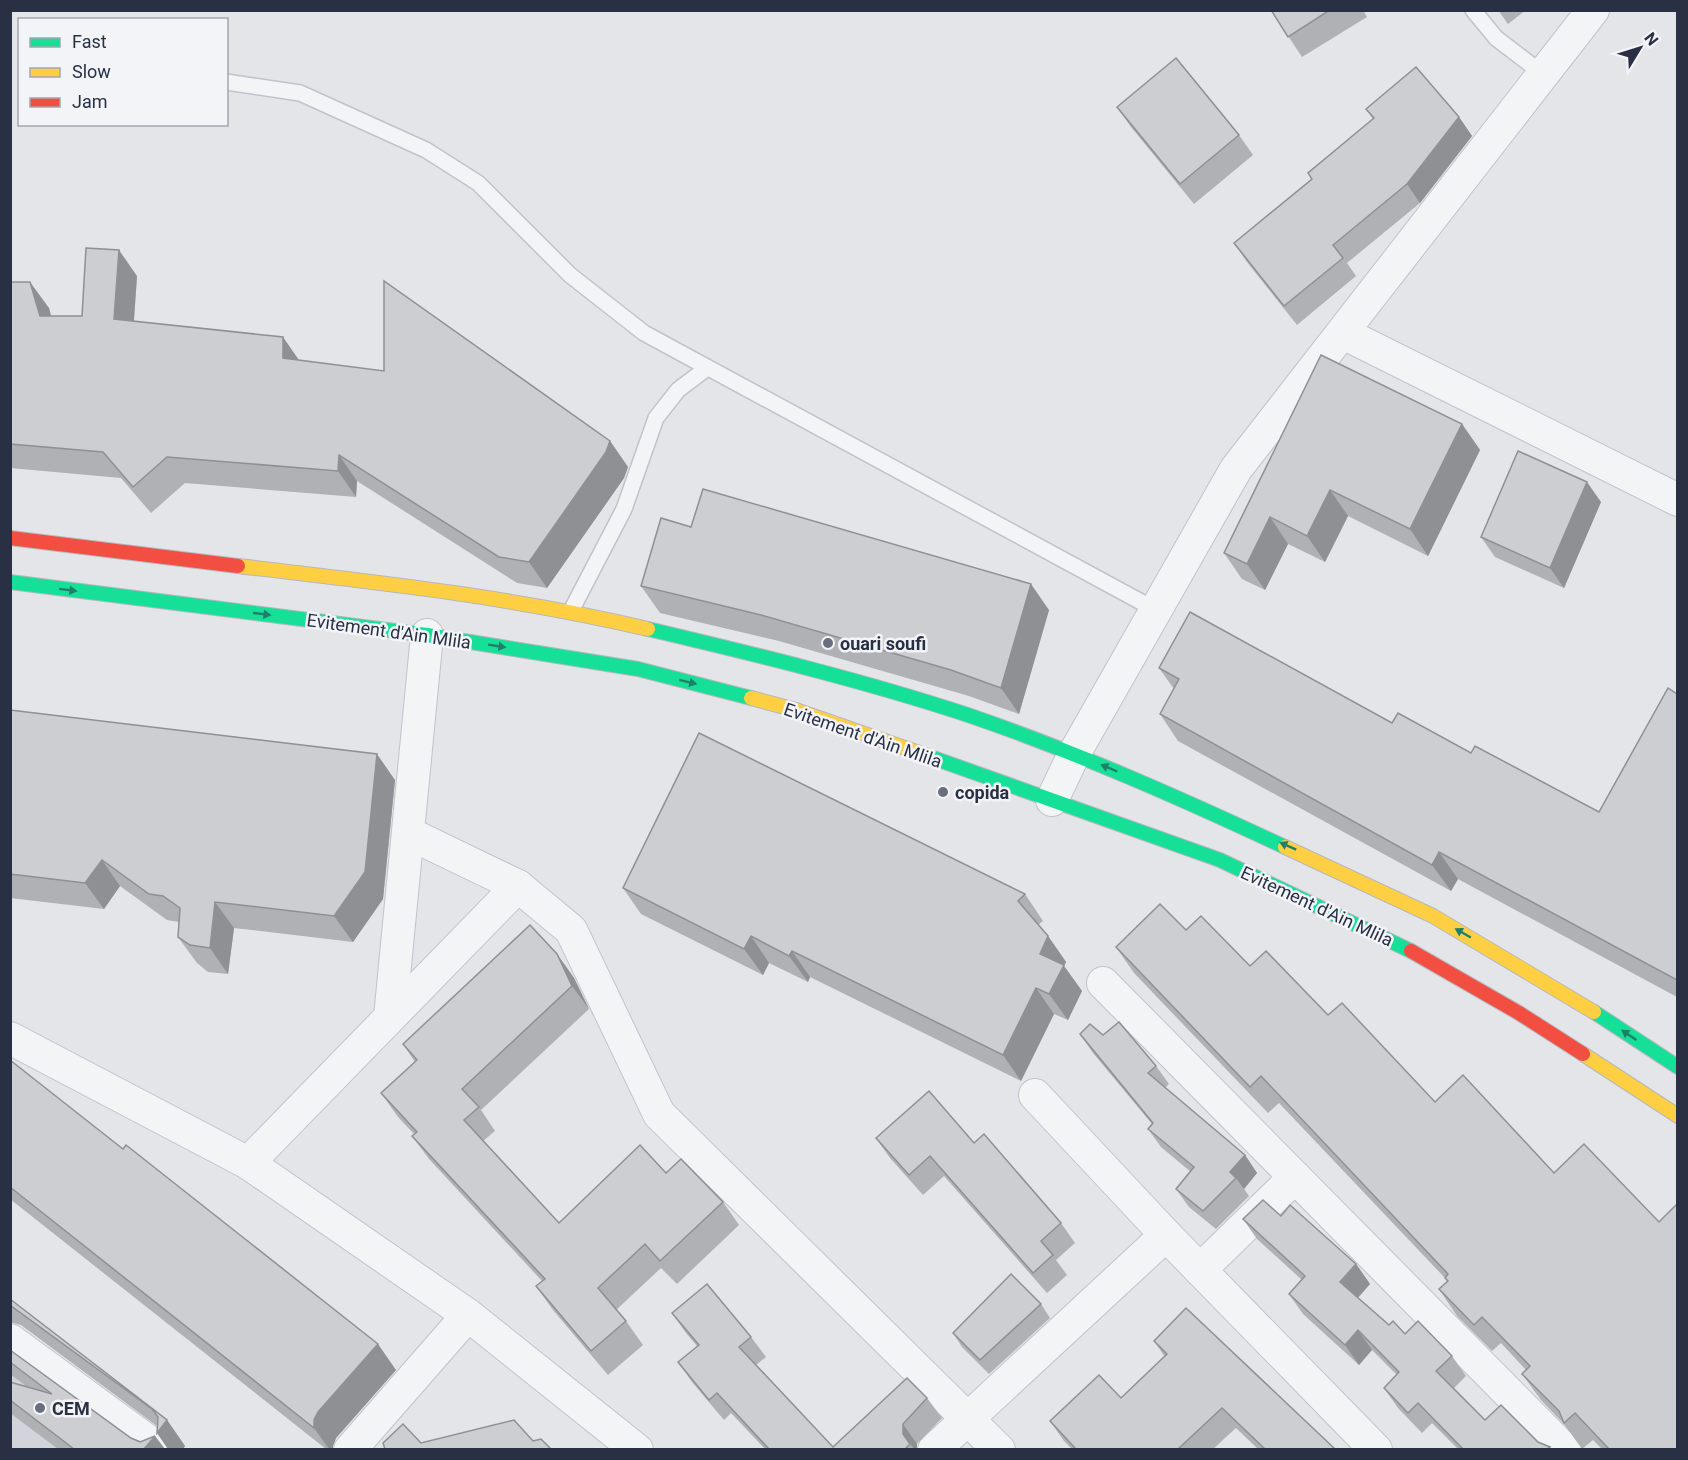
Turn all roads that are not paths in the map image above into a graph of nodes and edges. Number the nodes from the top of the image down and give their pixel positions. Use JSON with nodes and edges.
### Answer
{"nodes":[{"id":1,"x":1473,"y":10,"type":"edge"},
{"id":2,"x":1593,"y":10,"type":"edge"},
{"id":3,"x":1544,"y":74,"type":"junction"},
{"id":4,"x":228,"y":82,"type":"edge"},
{"id":5,"x":1344,"y":333,"type":"junction"},
{"id":6,"x":707,"y":368,"type":"junction"},
{"id":7,"x":1677,"y":500,"type":"edge"},
{"id":8,"x":10,"y":538,"type":"edge"},
{"id":9,"x":10,"y":582,"type":"edge"},
{"id":10,"x":1156,"y":610,"type":"junction"},
{"id":11,"x":571,"y":611,"type":"junction"},
{"id":12,"x":427,"y":635,"type":"junction"},
{"id":13,"x":1074,"y":754,"type":"junction"},
{"id":14,"x":1052,"y":800,"type":"junction"},
{"id":15,"x":408,"y":833,"type":"junction"},
{"id":16,"x":518,"y":886,"type":"junction"},
{"id":17,"x":1103,"y":983,"type":"dead end"},
{"id":18,"x":390,"y":1017,"type":"junction"},
{"id":19,"x":10,"y":1038,"type":"edge"},
{"id":20,"x":1675,"y":1060,"type":"edge"},
{"id":21,"x":1035,"y":1095,"type":"dead end"},
{"id":22,"x":1677,"y":1116,"type":"edge"},
{"id":23,"x":248,"y":1163,"type":"junction"},
{"id":24,"x":1295,"y":1177,"type":"junction"},
{"id":25,"x":1166,"y":1235,"type":"junction"},
{"id":26,"x":1200,"y":1270,"type":"junction"},
{"id":27,"x":468,"y":1315,"type":"junction"},
{"id":28,"x":10,"y":1340,"type":"edge"},
{"id":29,"x":967,"y":1418,"type":"junction"},
{"id":30,"x":160,"y":1449,"type":"edge"},
{"id":31,"x":350,"y":1449,"type":"edge"},
{"id":32,"x":638,"y":1449,"type":"edge"},
{"id":33,"x":934,"y":1449,"type":"edge"},
{"id":34,"x":999,"y":1449,"type":"edge"},
{"id":35,"x":1376,"y":1449,"type":"edge"},
{"id":36,"x":1565,"y":1449,"type":"edge"}],
"edges":[{"from":1,"to":3,"type":"lane"},
{"from":2,"to":3,"type":"street"},
{"from":3,"to":5,"type":"street"},
{"from":4,"to":6,"type":"lane"},
{"from":5,"to":7,"type":"street"},
{"from":5,"to":10,"type":"street"},
{"from":6,"to":10,"type":"lane"},
{"from":6,"to":11,"type":"lane"},
{"from":8,"to":11,"type":"highway"},
{"from":9,"to":12,"type":"highway","name":"Evitement d'Ain Mlila","one_way":true},
{"from":10,"to":13,"type":"street"},
{"from":11,"to":13,"type":"highway"},
{"from":12,"to":14,"type":"highway","name":"Evitement d'Ain Mlila","one_way":true},
{"from":12,"to":15,"type":"street"},
{"from":13,"to":14,"type":"street"},
{"from":20,"to":13,"type":"highway","one_way":true},
{"from":14,"to":22,"type":"highway","name":"Evitement d'Ain Mlila"},
{"from":15,"to":16,"type":"street"},
{"from":15,"to":18,"type":"street"},
{"from":16,"to":18,"type":"street"},
{"from":16,"to":29,"type":"street"},
{"from":17,"to":24,"type":"street"},
{"from":18,"to":23,"type":"street"},
{"from":19,"to":23,"type":"street"},
{"from":21,"to":25,"type":"street"},
{"from":23,"to":27,"type":"street"},
{"from":24,"to":26,"type":"street"},
{"from":24,"to":36,"type":"street"},
{"from":25,"to":26,"type":"street"},
{"from":25,"to":29,"type":"street"},
{"from":26,"to":35,"type":"street"},
{"from":27,"to":31,"type":"street"},
{"from":27,"to":32,"type":"street"},
{"from":28,"to":30,"type":"street"},
{"from":29,"to":33,"type":"street"},
{"from":29,"to":34,"type":"street"}]}
